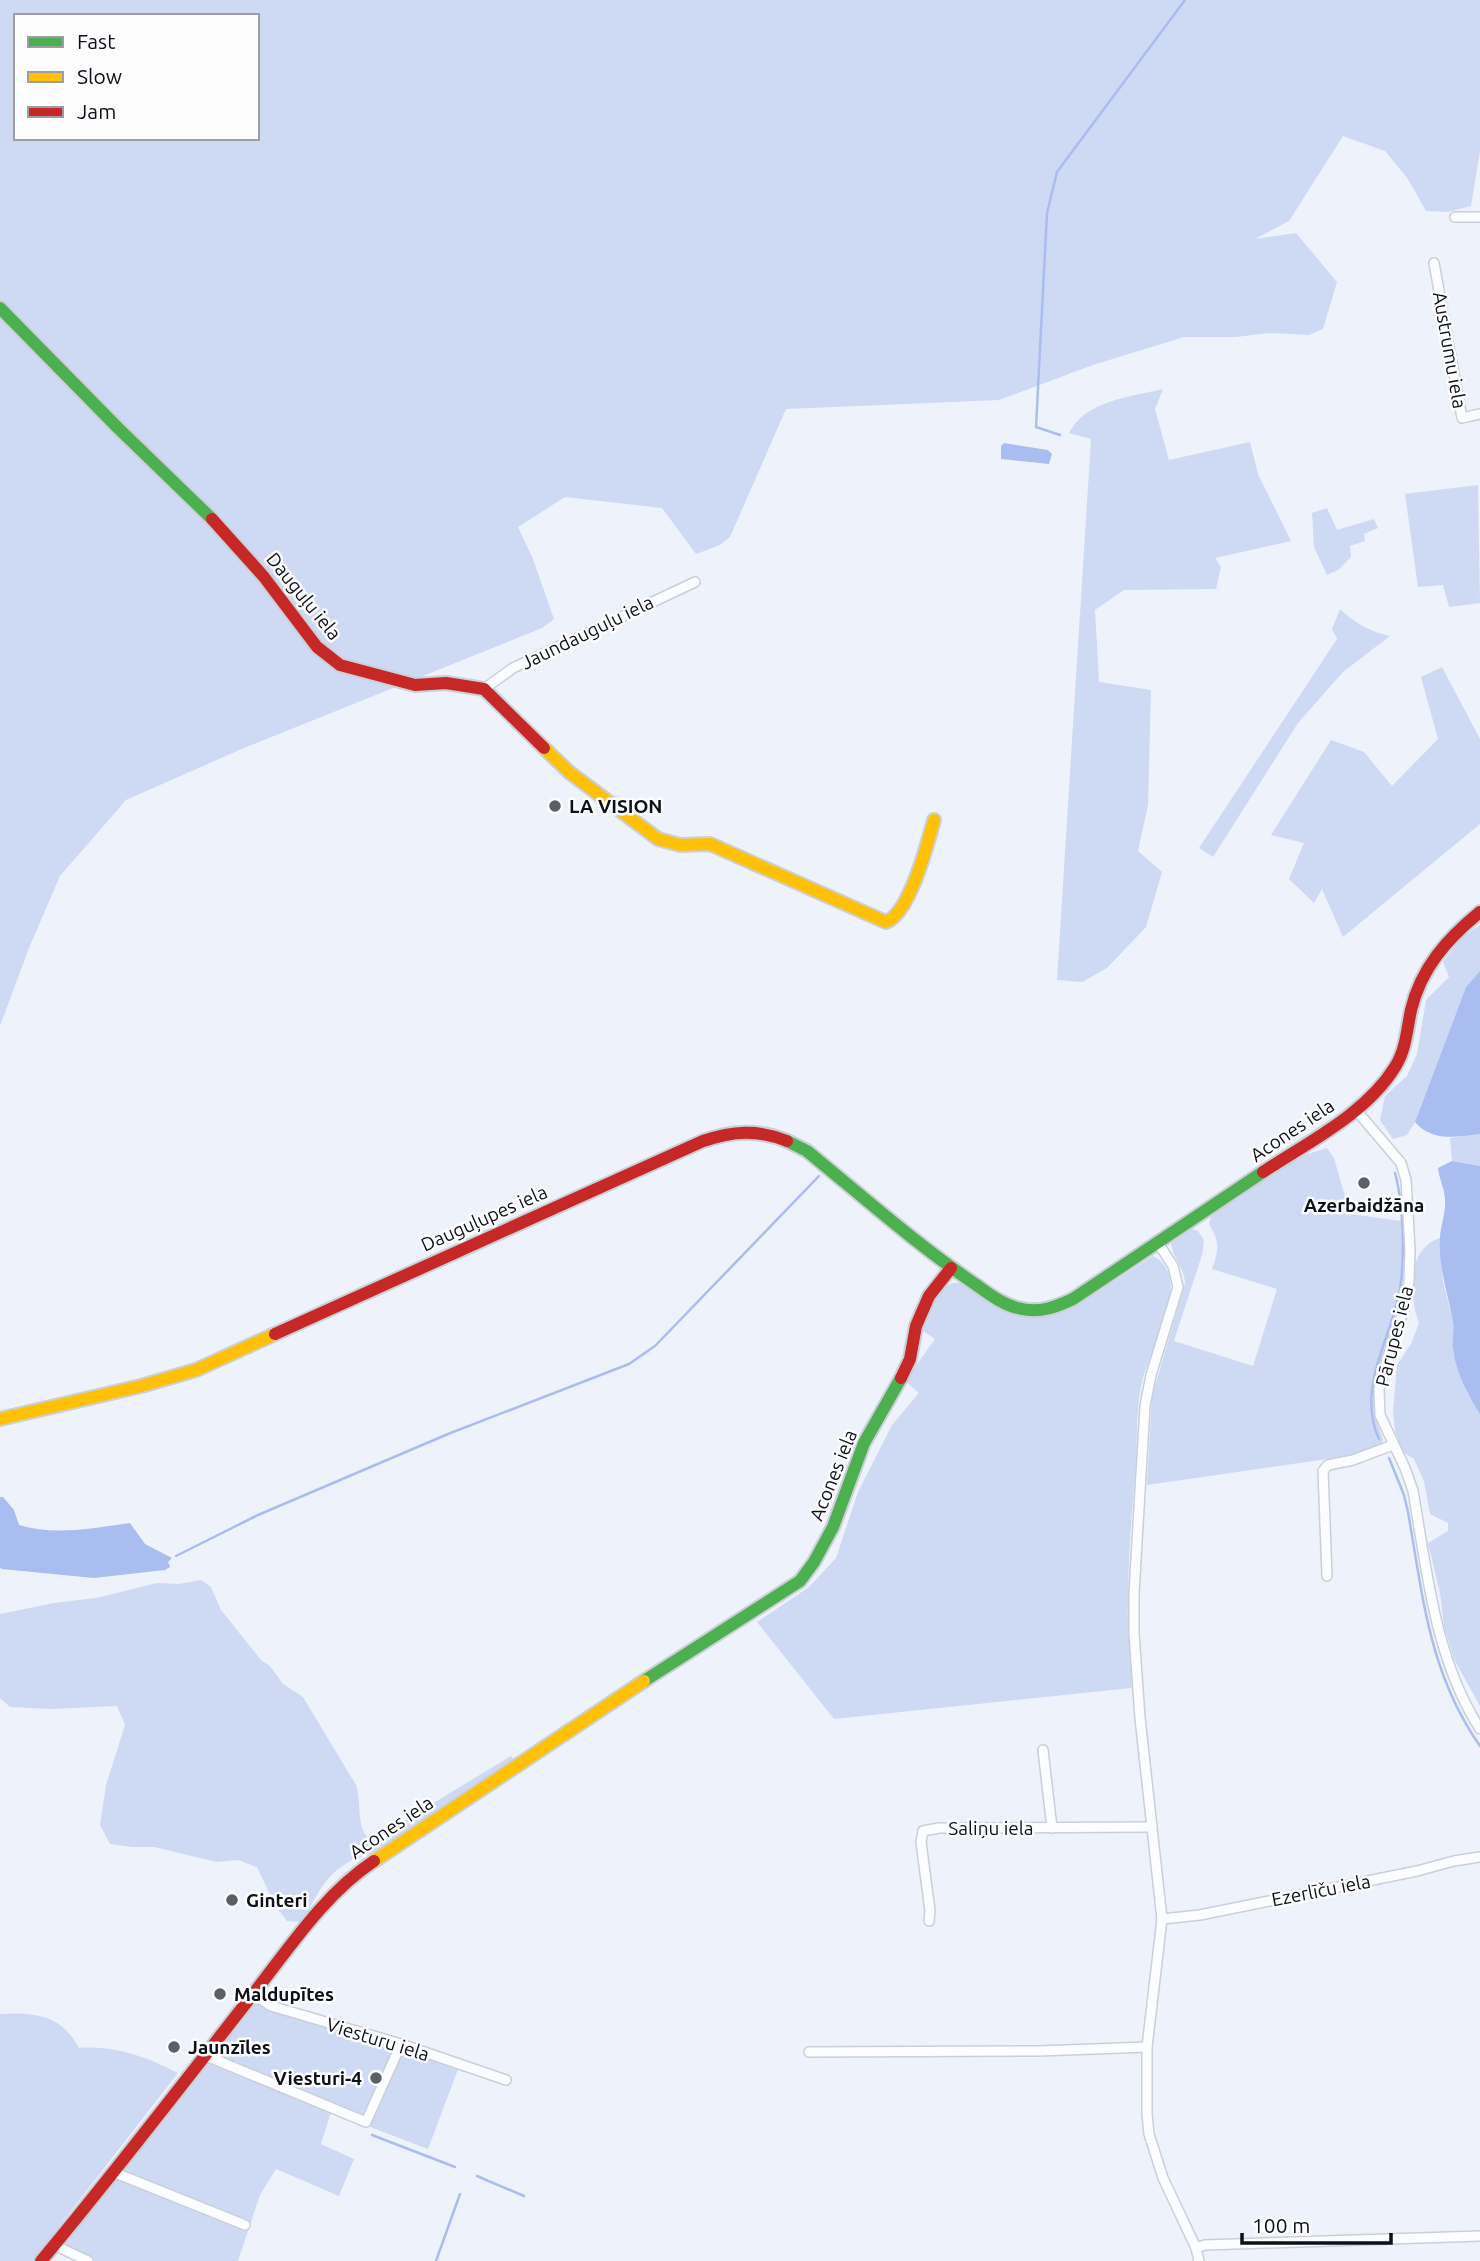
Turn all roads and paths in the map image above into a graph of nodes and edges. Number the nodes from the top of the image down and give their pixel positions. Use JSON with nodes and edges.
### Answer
{"nodes":[{"id":1,"x":1455,"y":217,"type":"dead end"},
{"id":2,"x":1480,"y":217,"type":"edge"},
{"id":3,"x":1434,"y":263,"type":"dead end"},
{"id":4,"x":0,"y":308,"type":"edge"},
{"id":5,"x":1480,"y":414,"type":"edge"},
{"id":6,"x":695,"y":582,"type":"dead end"},
{"id":7,"x":484,"y":689,"type":"junction"},
{"id":8,"x":934,"y":820,"type":"dead end"},
{"id":9,"x":1480,"y":912,"type":"edge"},
{"id":10,"x":1356,"y":1110,"type":"junction"},
{"id":11,"x":1158,"y":1243,"type":"junction"},
{"id":12,"x":951,"y":1268,"type":"junction"},
{"id":13,"x":0,"y":1419,"type":"edge"},
{"id":14,"x":1393,"y":1445,"type":"junction"},
{"id":15,"x":1327,"y":1576,"type":"dead end"},
{"id":16,"x":1480,"y":1729,"type":"edge"},
{"id":17,"x":1043,"y":1751,"type":"dead end"},
{"id":18,"x":1151,"y":1827,"type":"junction"},
{"id":19,"x":1052,"y":1828,"type":"junction"},
{"id":20,"x":1480,"y":1857,"type":"edge"},
{"id":21,"x":1162,"y":1919,"type":"junction"},
{"id":22,"x":929,"y":1921,"type":"dead end"},
{"id":23,"x":253,"y":1994,"type":"junction"},
{"id":24,"x":401,"y":2044,"type":"junction"},
{"id":25,"x":1147,"y":2047,"type":"junction"},
{"id":26,"x":810,"y":2052,"type":"dead end"},
{"id":27,"x":204,"y":2055,"type":"junction"},
{"id":28,"x":506,"y":2080,"type":"dead end"},
{"id":29,"x":113,"y":2172,"type":"junction"},
{"id":30,"x":245,"y":2225,"type":"dead end"},
{"id":31,"x":1480,"y":2236,"type":"edge"},
{"id":32,"x":54,"y":2245,"type":"junction"},
{"id":33,"x":1196,"y":2248,"type":"junction"},
{"id":34,"x":41,"y":2261,"type":"edge"},
{"id":35,"x":88,"y":2261,"type":"edge"},
{"id":36,"x":1199,"y":2261,"type":"edge"}],
"edges":[{"from":1,"to":2,"type":"street"},
{"from":3,"to":5,"type":"street","name":"Austrumu iela"},
{"from":4,"to":7,"type":"street","name":"Dauguļu iela"},
{"from":6,"to":7,"type":"street","name":"Jaundauguļu iela"},
{"from":7,"to":8,"type":"street"},
{"from":9,"to":10,"type":"street","name":"Acones iela"},
{"from":10,"to":11,"type":"street","name":"Acones iela"},
{"from":10,"to":14,"type":"street","name":"Pārupes iela"},
{"from":11,"to":12,"type":"street","name":"Acones iela"},
{"from":11,"to":18,"type":"street"},
{"from":12,"to":13,"type":"street","name":"Dauguļupes iela"},
{"from":12,"to":23,"type":"street","name":"Acones iela"},
{"from":14,"to":15,"type":"street"},
{"from":14,"to":16,"type":"street","name":"Pārupes iela"},
{"from":17,"to":19,"type":"street"},
{"from":18,"to":19,"type":"street","name":"Saliņu iela"},
{"from":18,"to":21,"type":"street"},
{"from":19,"to":22,"type":"street","name":"Saliņu iela"},
{"from":20,"to":21,"type":"street","name":"Ezerlīču iela"},
{"from":21,"to":25,"type":"street"},
{"from":23,"to":24,"type":"street","name":"Viesturu iela"},
{"from":23,"to":27,"type":"street","name":"Acones iela"},
{"from":24,"to":27,"type":"street"},
{"from":24,"to":28,"type":"street","name":"Viesturu iela"},
{"from":25,"to":26,"type":"street"},
{"from":25,"to":33,"type":"street"},
{"from":27,"to":29,"type":"street","name":"Acones iela"},
{"from":29,"to":30,"type":"street"},
{"from":29,"to":32,"type":"street","name":"Acones iela"},
{"from":31,"to":33,"type":"street"},
{"from":32,"to":34,"type":"street","name":"Acones iela"},
{"from":32,"to":35,"type":"street"},
{"from":33,"to":36,"type":"street"}]}
